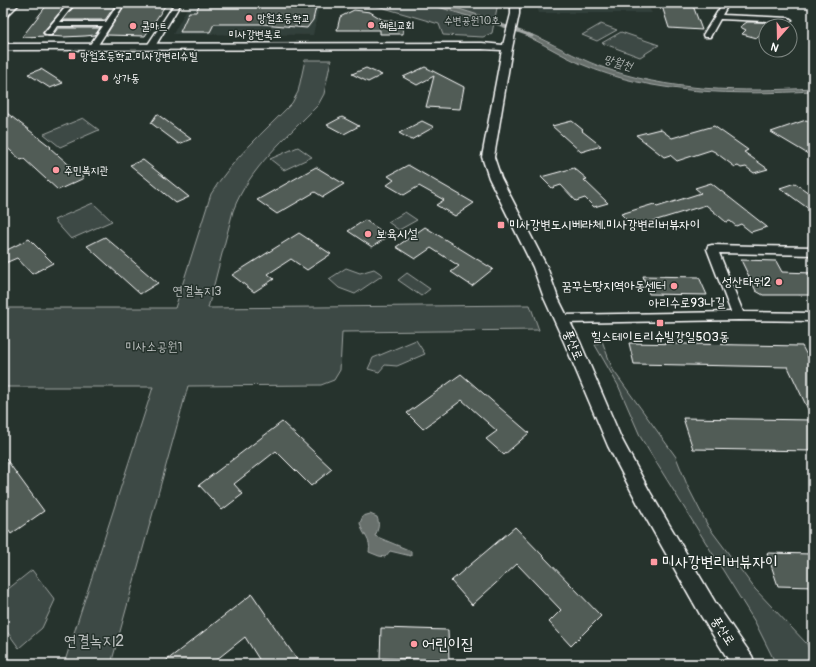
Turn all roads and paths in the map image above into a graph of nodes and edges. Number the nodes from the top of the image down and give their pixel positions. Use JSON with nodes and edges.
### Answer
{"nodes":[{"id":1,"x":14,"y":3,"type":"edge"},
{"id":2,"x":72,"y":3,"type":"edge"},
{"id":3,"x":122,"y":3,"type":"edge"},
{"id":4,"x":178,"y":3,"type":"edge"},
{"id":5,"x":515,"y":3,"type":"edge"},
{"id":6,"x":726,"y":3,"type":"edge"},
{"id":7,"x":3,"y":15,"type":"edge"},
{"id":8,"x":719,"y":17,"type":"junction"},
{"id":9,"x":758,"y":19,"type":"edge"},
{"id":10,"x":55,"y":24,"type":"junction"},
{"id":11,"x":108,"y":24,"type":"junction"},
{"id":12,"x":48,"y":33,"type":"dead end"},
{"id":13,"x":707,"y":36,"type":"dead end"},
{"id":14,"x":508,"y":44,"type":"junction"},
{"id":15,"x":93,"y":46,"type":"junction"},
{"id":16,"x":151,"y":46,"type":"junction"},
{"id":17,"x":3,"y":47,"type":"edge"},
{"id":18,"x":813,"y":251,"type":"edge"},
{"id":19,"x":739,"y":316,"type":"junction"},
{"id":20,"x":813,"y":317,"type":"edge"},
{"id":21,"x":562,"y":319,"type":"junction"},
{"id":22,"x":744,"y":664,"type":"edge"}],
"edges":[{"from":1,"to":7,"type":"main road"},
{"from":2,"to":10,"type":"street"},
{"from":3,"to":11,"type":"street"},
{"from":4,"to":16,"type":"street"},
{"from":5,"to":14,"type":"street","name":"풍산로"},
{"from":6,"to":8,"type":"street"},
{"from":8,"to":9,"type":"street"},
{"from":8,"to":13,"type":"street"},
{"from":10,"to":11,"type":"street"},
{"from":10,"to":12,"type":"street"},
{"from":11,"to":15,"type":"street"},
{"from":14,"to":16,"type":"street","name":"미사강변북로"},
{"from":14,"to":21,"type":"street","name":"풍산로"},
{"from":15,"to":16,"type":"street","name":"미사강변북로"},
{"from":15,"to":17,"type":"street","name":"미사강변북로"},
{"from":18,"to":19,"type":"street"},
{"from":19,"to":20,"type":"street","name":"아리수로93나길"},
{"from":19,"to":21,"type":"street","name":"아리수로93나길"},
{"from":21,"to":22,"type":"street","name":"풍산로"}]}
